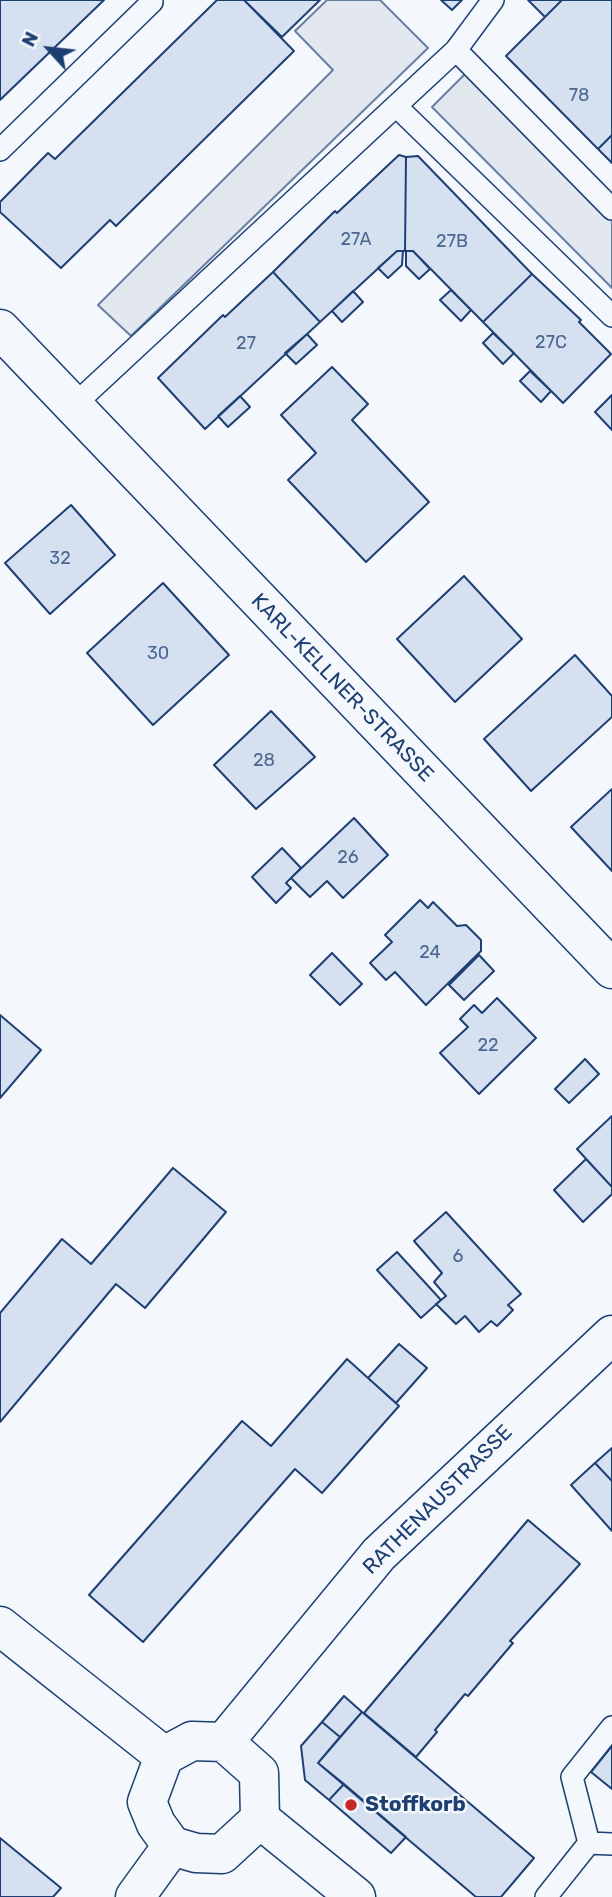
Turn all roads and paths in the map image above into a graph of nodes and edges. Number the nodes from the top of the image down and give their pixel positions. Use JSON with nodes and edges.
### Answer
{"nodes":[{"id":1,"x":150,"y":0,"type":"edge"},
{"id":2,"x":493,"y":0,"type":"edge"},
{"id":3,"x":456,"y":50,"type":"junction"},
{"id":4,"x":396,"y":106,"type":"junction"},
{"id":5,"x":0,"y":150,"type":"edge"},
{"id":6,"x":612,"y":209,"type":"edge"},
{"id":7,"x":612,"y":316,"type":"edge"},
{"id":8,"x":0,"y":329,"type":"edge"},
{"id":9,"x":72,"y":407,"type":"junction"},
{"id":10,"x":612,"y":969,"type":"edge"},
{"id":11,"x":612,"y":1335,"type":"edge"},
{"id":12,"x":0,"y":1626,"type":"edge"},
{"id":13,"x":612,"y":1727,"type":"edge"},
{"id":14,"x":224,"y":1742,"type":"junction"},
{"id":15,"x":164,"y":1756,"type":"junction"},
{"id":16,"x":260,"y":1819,"type":"junction"},
{"id":17,"x":589,"y":1843,"type":"junction"},
{"id":18,"x":612,"y":1844,"type":"edge"},
{"id":19,"x":172,"y":1846,"type":"junction"},
{"id":20,"x":135,"y":1897,"type":"edge"},
{"id":21,"x":356,"y":1897,"type":"edge"},
{"id":22,"x":546,"y":1897,"type":"edge"}],
"edges":[{"from":1,"to":5,"type":"lane"},
{"from":2,"to":3,"type":"lane"},
{"from":3,"to":4,"type":"lane"},
{"from":3,"to":6,"type":"lane"},
{"from":4,"to":7,"type":"lane"},
{"from":4,"to":9,"type":"lane"},
{"from":8,"to":9,"type":"street","name":"KARL-KELLNER-STRASSE"},
{"from":9,"to":10,"type":"street","name":"KARL-KELLNER-STRASSE"},
{"from":11,"to":14,"type":"street","name":"RATHENAUSTRASSE"},
{"from":12,"to":15,"type":"street"},
{"from":13,"to":17,"type":"lane"},
{"from":14,"to":15,"type":"street"},
{"from":14,"to":16,"type":"street"},
{"from":15,"to":19,"type":"street"},
{"from":16,"to":19,"type":"street"},
{"from":16,"to":21,"type":"street"},
{"from":17,"to":18,"type":"lane"},
{"from":17,"to":22,"type":"lane"},
{"from":19,"to":20,"type":"street"}]}
